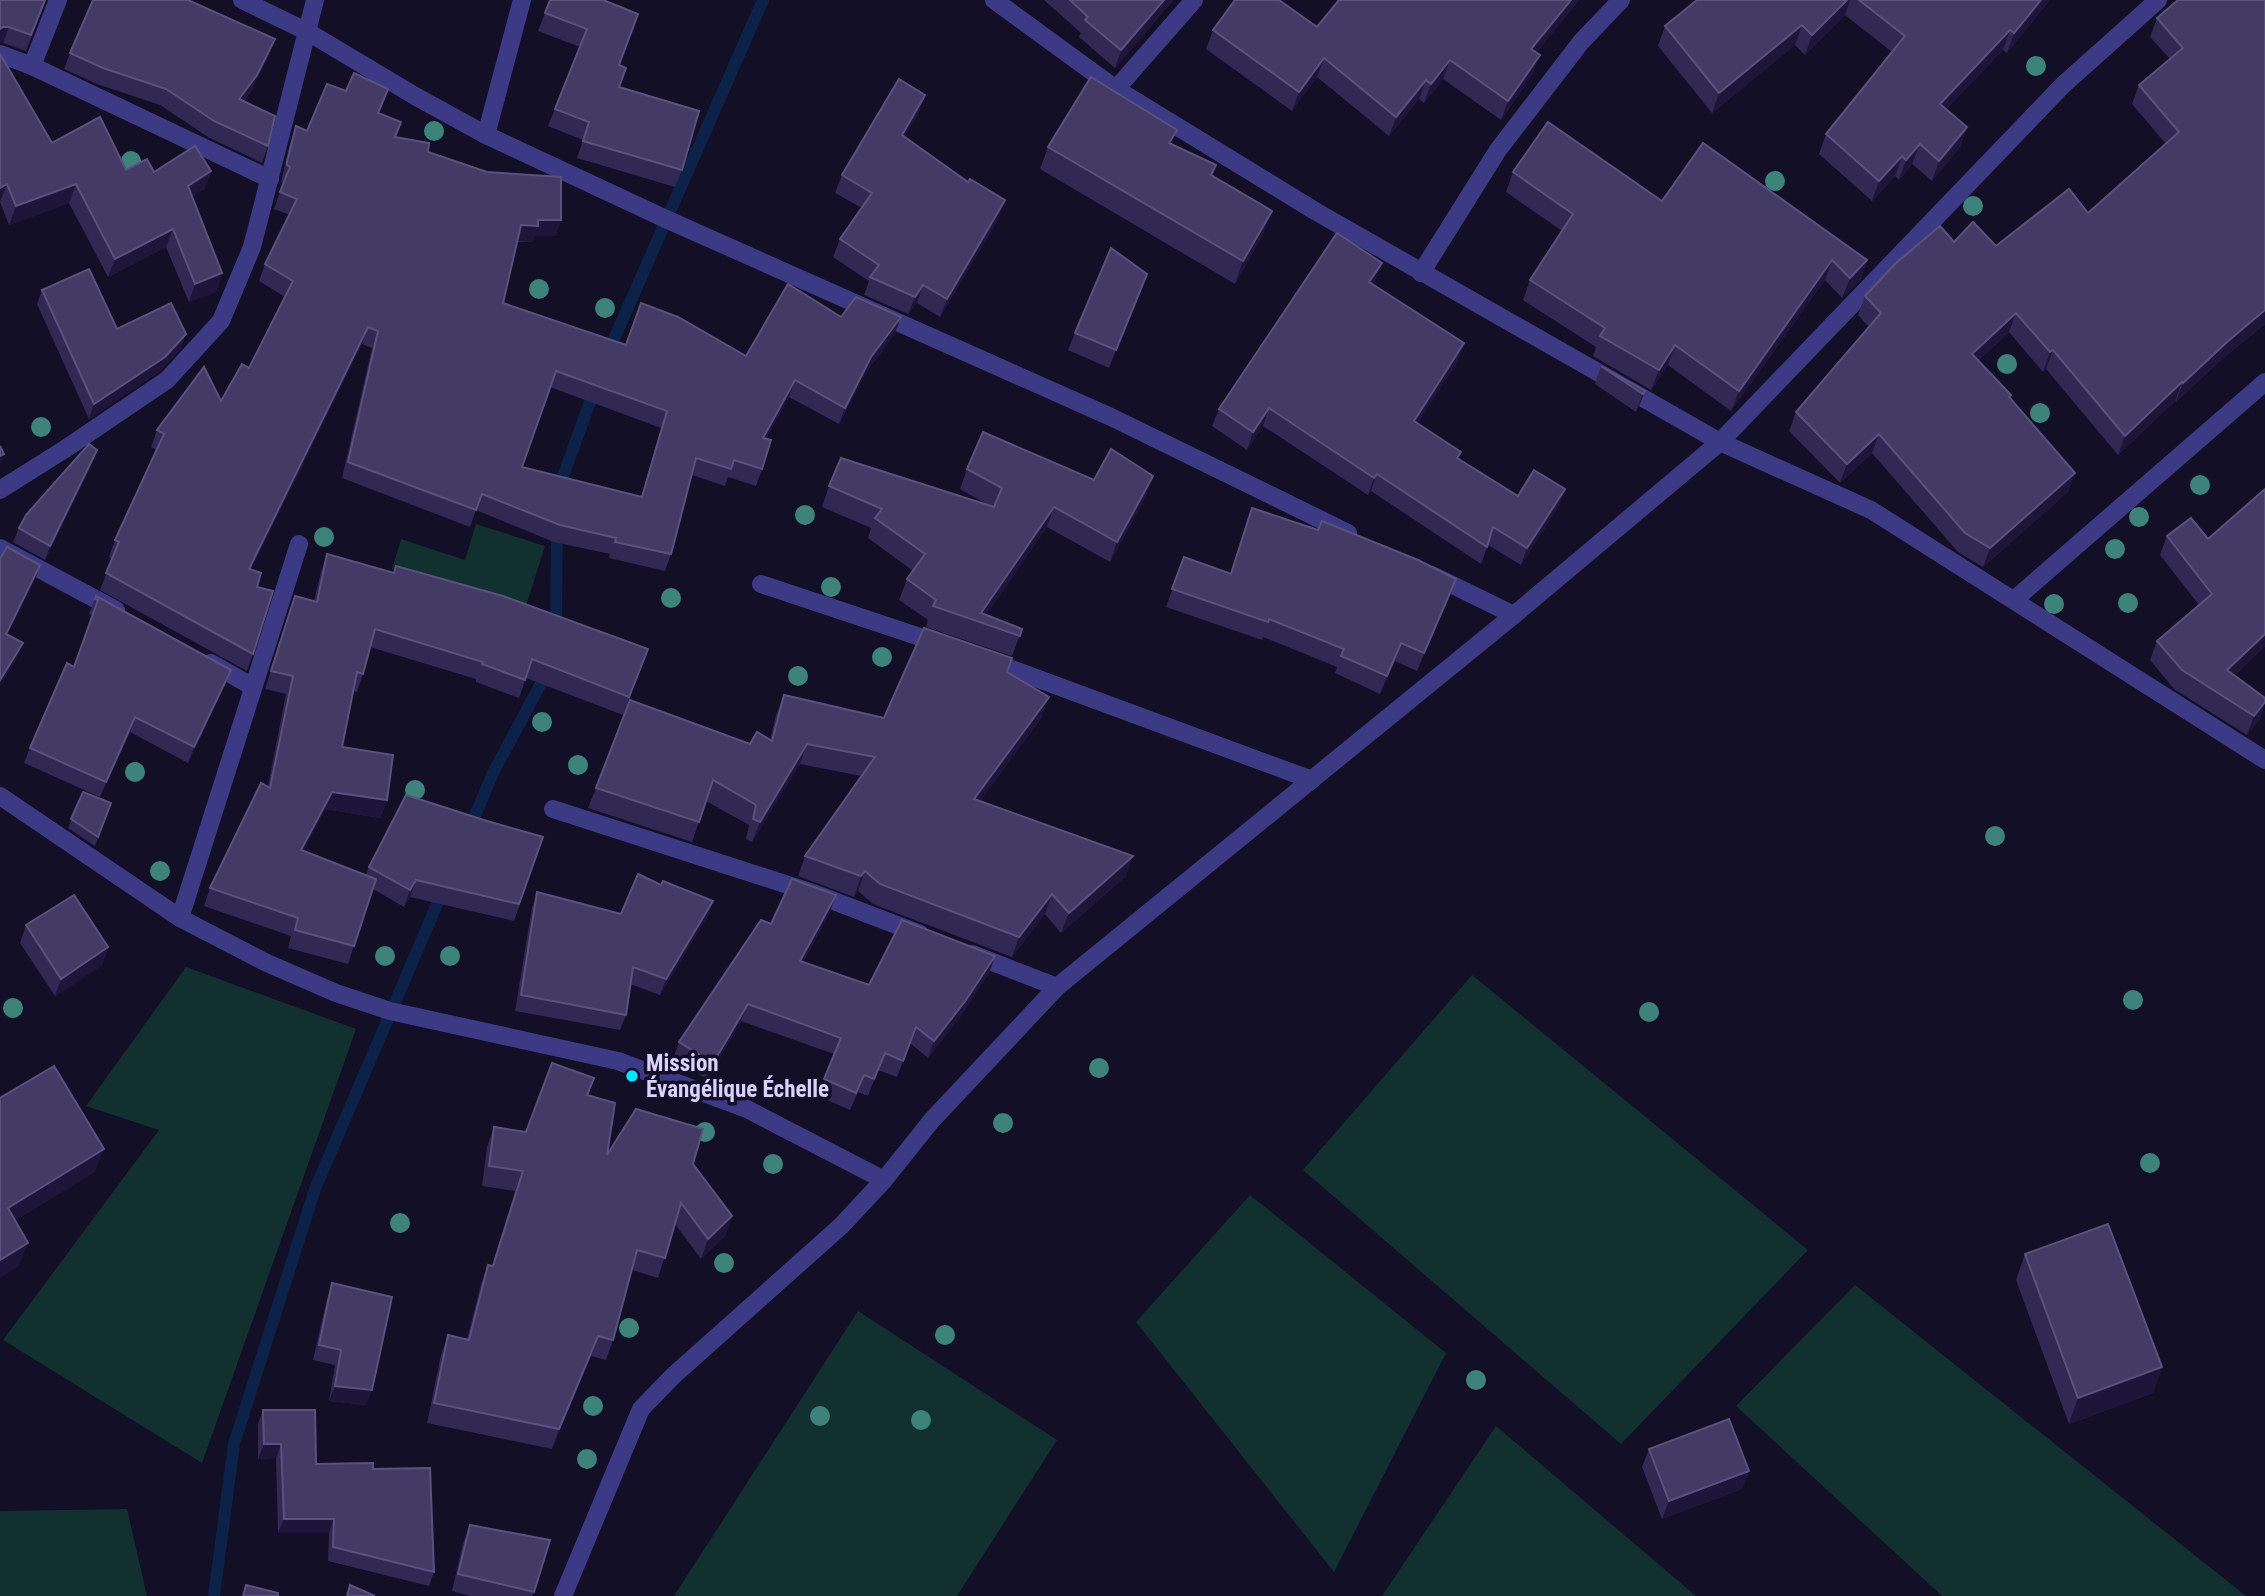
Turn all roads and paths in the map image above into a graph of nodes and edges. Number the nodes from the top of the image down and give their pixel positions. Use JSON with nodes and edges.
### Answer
{"nodes":[{"id":1,"x":58,"y":0,"type":"edge"},
{"id":2,"x":242,"y":0,"type":"edge"},
{"id":3,"x":315,"y":0,"type":"edge"},
{"id":4,"x":522,"y":0,"type":"edge"},
{"id":5,"x":994,"y":0,"type":"edge"},
{"id":6,"x":1194,"y":0,"type":"edge"},
{"id":7,"x":1622,"y":0,"type":"edge"},
{"id":8,"x":2158,"y":0,"type":"edge"},
{"id":9,"x":308,"y":32,"type":"junction"},
{"id":10,"x":0,"y":54,"type":"edge"},
{"id":11,"x":32,"y":66,"type":"junction"},
{"id":12,"x":1116,"y":89,"type":"junction"},
{"id":13,"x":486,"y":135,"type":"junction"},
{"id":14,"x":270,"y":179,"type":"junction"},
{"id":15,"x":1421,"y":273,"type":"junction"},
{"id":16,"x":2265,"y":382,"type":"edge"},
{"id":17,"x":1720,"y":442,"type":"junction"},
{"id":18,"x":0,"y":490,"type":"edge"},
{"id":19,"x":1368,"y":543,"type":"edge"},
{"id":20,"x":299,"y":544,"type":"dead end"},
{"id":21,"x":0,"y":548,"type":"edge"},
{"id":22,"x":1416,"y":567,"type":"edge"},
{"id":23,"x":761,"y":584,"type":"dead end"},
{"id":24,"x":2015,"y":599,"type":"junction"},
{"id":25,"x":1514,"y":615,"type":"junction"},
{"id":26,"x":129,"y":617,"type":"edge"},
{"id":27,"x":197,"y":655,"type":"edge"},
{"id":28,"x":253,"y":687,"type":"junction"},
{"id":29,"x":2265,"y":760,"type":"edge"},
{"id":30,"x":1312,"y":780,"type":"junction"},
{"id":31,"x":0,"y":796,"type":"edge"},
{"id":32,"x":553,"y":809,"type":"dead end"},
{"id":33,"x":180,"y":918,"type":"junction"},
{"id":34,"x":1057,"y":987,"type":"junction"},
{"id":35,"x":884,"y":1180,"type":"junction"},
{"id":36,"x":563,"y":1596,"type":"edge"}],
"edges":[{"from":1,"to":11,"type":"street"},
{"from":2,"to":9,"type":"street"},
{"from":3,"to":9,"type":"street"},
{"from":4,"to":13,"type":"street"},
{"from":5,"to":12,"type":"street"},
{"from":6,"to":12,"type":"street"},
{"from":7,"to":15,"type":"street"},
{"from":8,"to":17,"type":"street"},
{"from":9,"to":13,"type":"street"},
{"from":9,"to":14,"type":"street"},
{"from":10,"to":11,"type":"street"},
{"from":11,"to":14,"type":"street"},
{"from":12,"to":15,"type":"street"},
{"from":13,"to":19,"type":"street"},
{"from":14,"to":18,"type":"street"},
{"from":15,"to":17,"type":"street"},
{"from":16,"to":24,"type":"street"},
{"from":17,"to":24,"type":"street"},
{"from":17,"to":25,"type":"street"},
{"from":20,"to":28,"type":"street"},
{"from":21,"to":26,"type":"street"},
{"from":22,"to":25,"type":"street"},
{"from":23,"to":30,"type":"street"},
{"from":24,"to":29,"type":"street"},
{"from":25,"to":30,"type":"street"},
{"from":27,"to":28,"type":"street"},
{"from":28,"to":33,"type":"street"},
{"from":30,"to":34,"type":"street"},
{"from":31,"to":33,"type":"street"},
{"from":32,"to":34,"type":"street"},
{"from":33,"to":35,"type":"street"},
{"from":34,"to":35,"type":"street"},
{"from":35,"to":36,"type":"street"}]}
